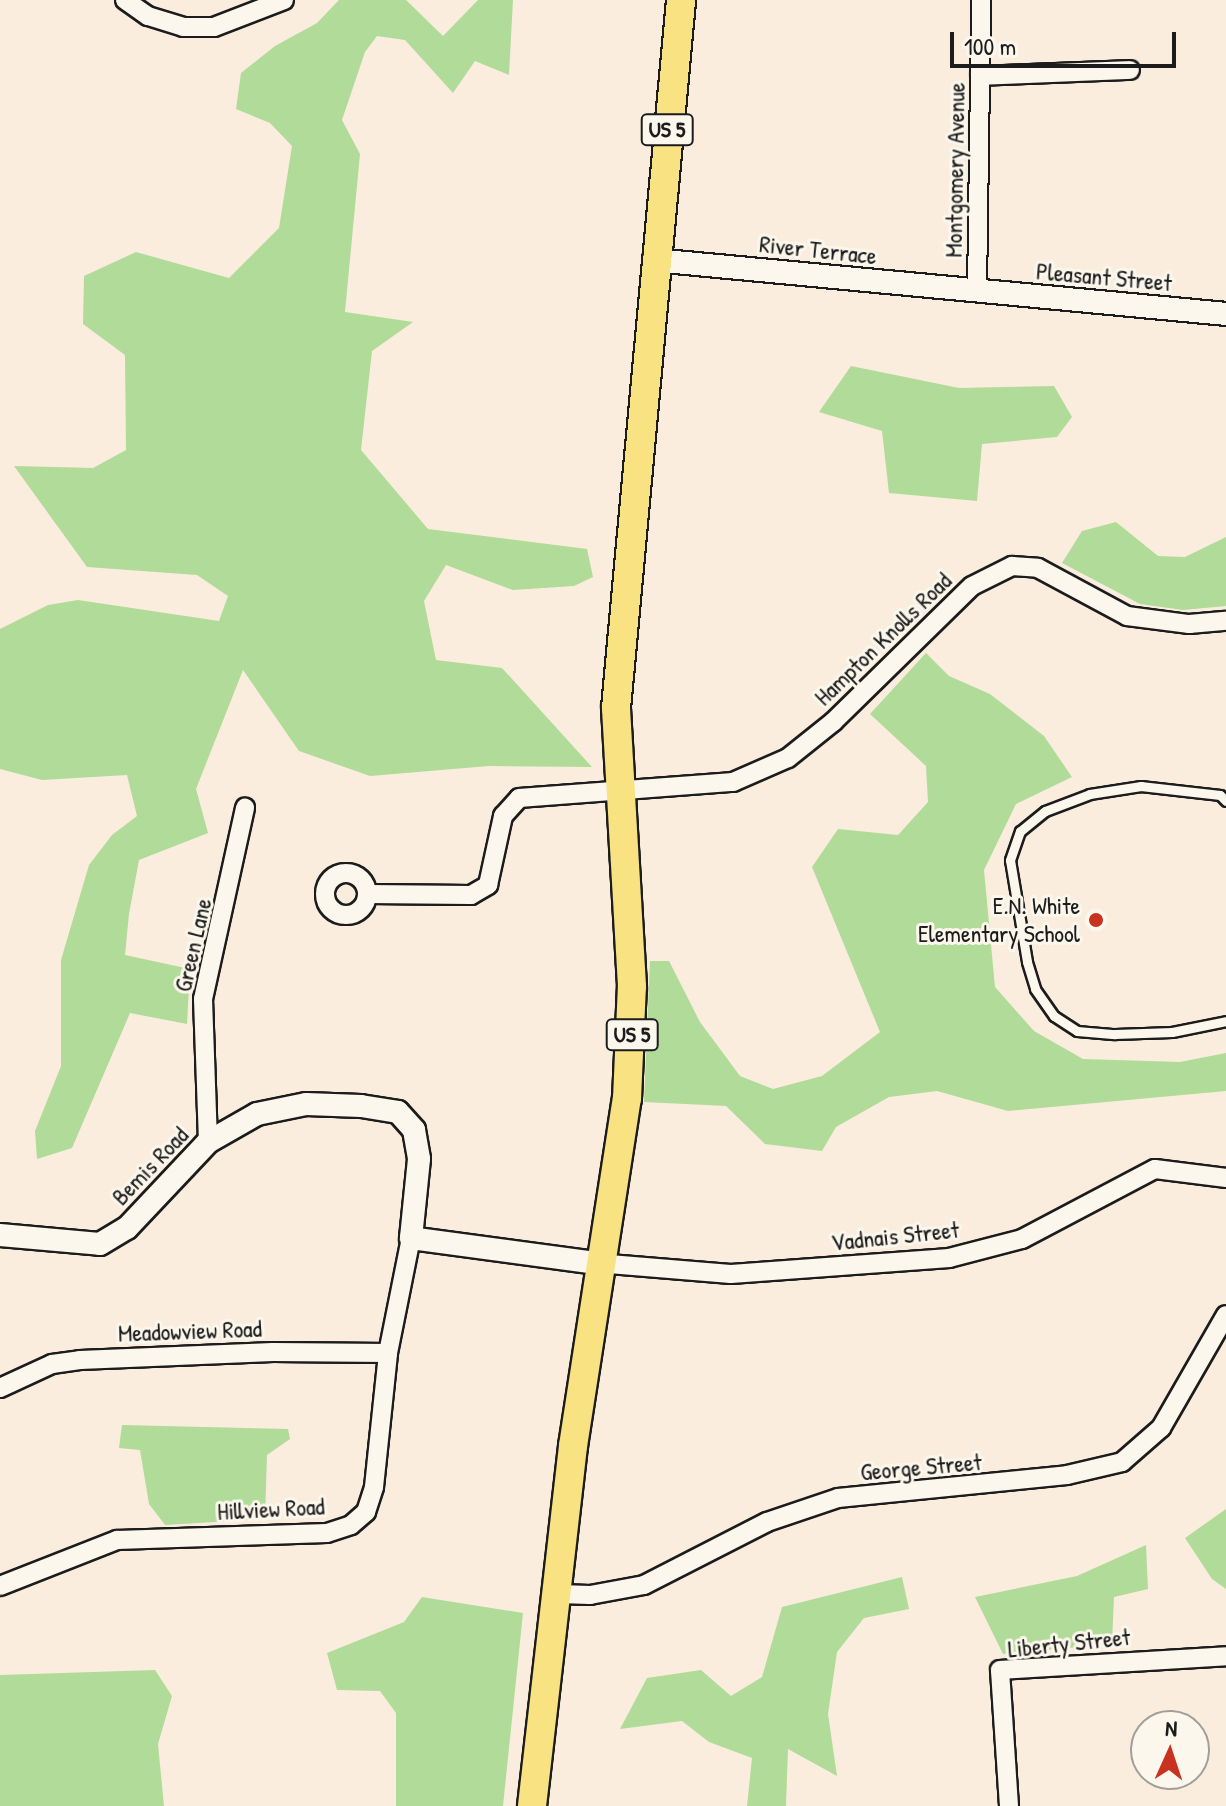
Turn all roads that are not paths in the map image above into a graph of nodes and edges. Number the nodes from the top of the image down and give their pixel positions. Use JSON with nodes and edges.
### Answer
{"nodes":[{"id":1,"x":125,"y":0,"type":"edge"},
{"id":2,"x":284,"y":0,"type":"edge"},
{"id":3,"x":681,"y":0,"type":"edge"},
{"id":4,"x":981,"y":0,"type":"edge"},
{"id":5,"x":1130,"y":70,"type":"dead end"},
{"id":6,"x":980,"y":76,"type":"junction"},
{"id":7,"x":654,"y":260,"type":"junction"},
{"id":8,"x":977,"y":292,"type":"junction"},
{"id":9,"x":1226,"y":314,"type":"edge"},
{"id":10,"x":1226,"y":621,"type":"edge"},
{"id":11,"x":619,"y":793,"type":"junction"},
{"id":12,"x":1226,"y":801,"type":"edge"},
{"id":13,"x":245,"y":808,"type":"dead end"},
{"id":14,"x":368,"y":894,"type":"dead end"},
{"id":15,"x":1226,"y":1021,"type":"edge"},
{"id":16,"x":208,"y":1142,"type":"junction"},
{"id":17,"x":1226,"y":1178,"type":"edge"},
{"id":18,"x":0,"y":1235,"type":"edge"},
{"id":19,"x":411,"y":1238,"type":"junction"},
{"id":20,"x":597,"y":1263,"type":"junction"},
{"id":21,"x":1226,"y":1315,"type":"edge"},
{"id":22,"x":388,"y":1353,"type":"junction"},
{"id":23,"x":0,"y":1388,"type":"edge"},
{"id":24,"x":0,"y":1586,"type":"edge"},
{"id":25,"x":559,"y":1594,"type":"junction"},
{"id":26,"x":1226,"y":1656,"type":"edge"},
{"id":27,"x":532,"y":1806,"type":"edge"},
{"id":28,"x":1009,"y":1806,"type":"edge"}],
"edges":[{"from":1,"to":2,"type":"street"},
{"from":3,"to":7,"type":"main road","number":"US 5"},
{"from":4,"to":6,"type":"street","name":"Montgomery Avenue"},
{"from":5,"to":6,"type":"street"},
{"from":6,"to":8,"type":"street","name":"Montgomery Avenue"},
{"from":7,"to":8,"type":"street","name":"River Terrace"},
{"from":7,"to":11,"type":"main road","number":"US 5"},
{"from":8,"to":9,"type":"street","name":"Pleasant Street"},
{"from":10,"to":11,"type":"street","name":"Hampton Knolls Road"},
{"from":11,"to":14,"type":"street","name":"Hampton Knolls Road"},
{"from":11,"to":20,"type":"main road","number":"US 5"},
{"from":12,"to":15,"type":"lane"},
{"from":13,"to":16,"type":"street","name":"Green Lane"},
{"from":16,"to":18,"type":"street","name":"Bemis Road"},
{"from":16,"to":19,"type":"street","name":"Bemis Road"},
{"from":17,"to":20,"type":"street","name":"Vadnais Street"},
{"from":19,"to":20,"type":"street"},
{"from":19,"to":22,"type":"street","name":"Hillview Road"},
{"from":20,"to":25,"type":"main road","number":"US 5"},
{"from":21,"to":25,"type":"street","name":"George Street"},
{"from":22,"to":23,"type":"street","name":"Meadowview Road"},
{"from":22,"to":24,"type":"street","name":"Hillview Road"},
{"from":25,"to":27,"type":"main road","number":"US 5"},
{"from":26,"to":28,"type":"street","name":"Liberty Street"}]}
